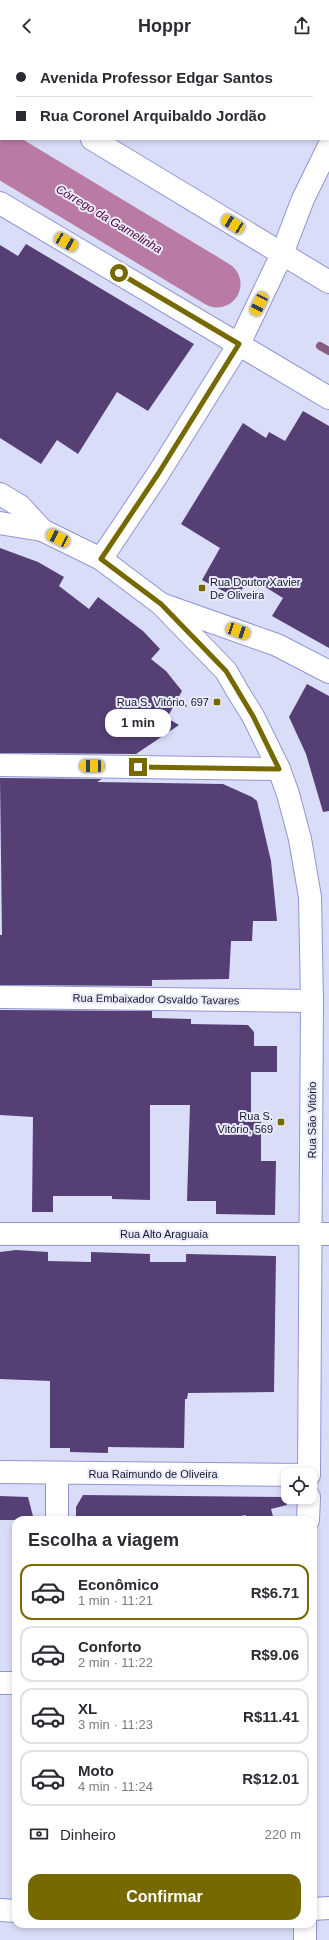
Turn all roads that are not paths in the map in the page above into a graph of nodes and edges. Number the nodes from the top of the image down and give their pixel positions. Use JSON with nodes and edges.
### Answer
{"nodes":[{"id":1,"x":94,"y":140,"type":"edge"},
{"id":2,"x":329,"y":146,"type":"edge"},
{"id":3,"x":0,"y":203,"type":"edge"},
{"id":4,"x":282,"y":254,"type":"junction"},
{"id":5,"x":329,"y":282,"type":"edge"},
{"id":6,"x":239,"y":344,"type":"junction"},
{"id":7,"x":329,"y":398,"type":"edge"},
{"id":8,"x":0,"y":494,"type":"edge"},
{"id":9,"x":0,"y":523,"type":"edge"},
{"id":10,"x":42,"y":530,"type":"junction"},
{"id":11,"x":101,"y":559,"type":"junction"},
{"id":12,"x":161,"y":604,"type":"junction"},
{"id":13,"x":329,"y":672,"type":"edge"},
{"id":14,"x":0,"y":765,"type":"edge"},
{"id":15,"x":279,"y":769,"type":"junction"},
{"id":16,"x":0,"y":997,"type":"edge"},
{"id":17,"x":312,"y":1000,"type":"junction"},
{"id":18,"x":0,"y":1234,"type":"edge"},
{"id":19,"x":320,"y":1234,"type":"edge"},
{"id":20,"x":308,"y":1468,"type":"edge"},
{"id":21,"x":0,"y":1472,"type":"edge"},
{"id":22,"x":57,"y":1473,"type":"junction"},
{"id":23,"x":281,"y":1475,"type":"edge"},
{"id":24,"x":309,"y":1504,"type":"edge"},
{"id":25,"x":57,"y":1516,"type":"edge"},
{"id":26,"x":308,"y":1516,"type":"edge"},
{"id":27,"x":0,"y":1683,"type":"edge"},
{"id":28,"x":12,"y":1683,"type":"edge"},
{"id":29,"x":329,"y":1908,"type":"edge"},
{"id":30,"x":317,"y":1909,"type":"edge"},
{"id":31,"x":0,"y":1910,"type":"edge"},
{"id":32,"x":12,"y":1910,"type":"edge"},
{"id":33,"x":305,"y":1928,"type":"edge"},
{"id":34,"x":305,"y":1940,"type":"edge"}],
"edges":[{"from":1,"to":4,"type":"street"},
{"from":2,"to":4,"type":"street"},
{"from":3,"to":6,"type":"street"},
{"from":4,"to":5,"type":"street"},
{"from":4,"to":6,"type":"street"},
{"from":6,"to":7,"type":"street"},
{"from":6,"to":11,"type":"street"},
{"from":8,"to":10,"type":"street"},
{"from":9,"to":10,"type":"street"},
{"from":10,"to":11,"type":"street"},
{"from":11,"to":12,"type":"street"},
{"from":12,"to":13,"type":"street"},
{"from":12,"to":15,"type":"street","name":"Rua São Vitório"},
{"from":14,"to":15,"type":"street"},
{"from":15,"to":17,"type":"street","name":"Rua São Vitório"},
{"from":16,"to":17,"type":"street","name":"Rua Embaixador Osvaldo Tavares"},
{"from":17,"to":19,"type":"street","name":"Rua São Vitório"},
{"from":18,"to":19,"type":"street","name":"Rua Alto Araguaia"},
{"from":19,"to":20,"type":"street","name":"Rua São Vitório"},
{"from":21,"to":22,"type":"street","name":"Rua Raimundo de Oliveira"},
{"from":22,"to":23,"type":"street","name":"Rua Raimundo de Oliveira"},
{"from":22,"to":25,"type":"street"},
{"from":24,"to":26,"type":"street"},
{"from":27,"to":28,"type":"street"},
{"from":29,"to":30,"type":"street"},
{"from":31,"to":32,"type":"street"},
{"from":33,"to":34,"type":"street"}]}
